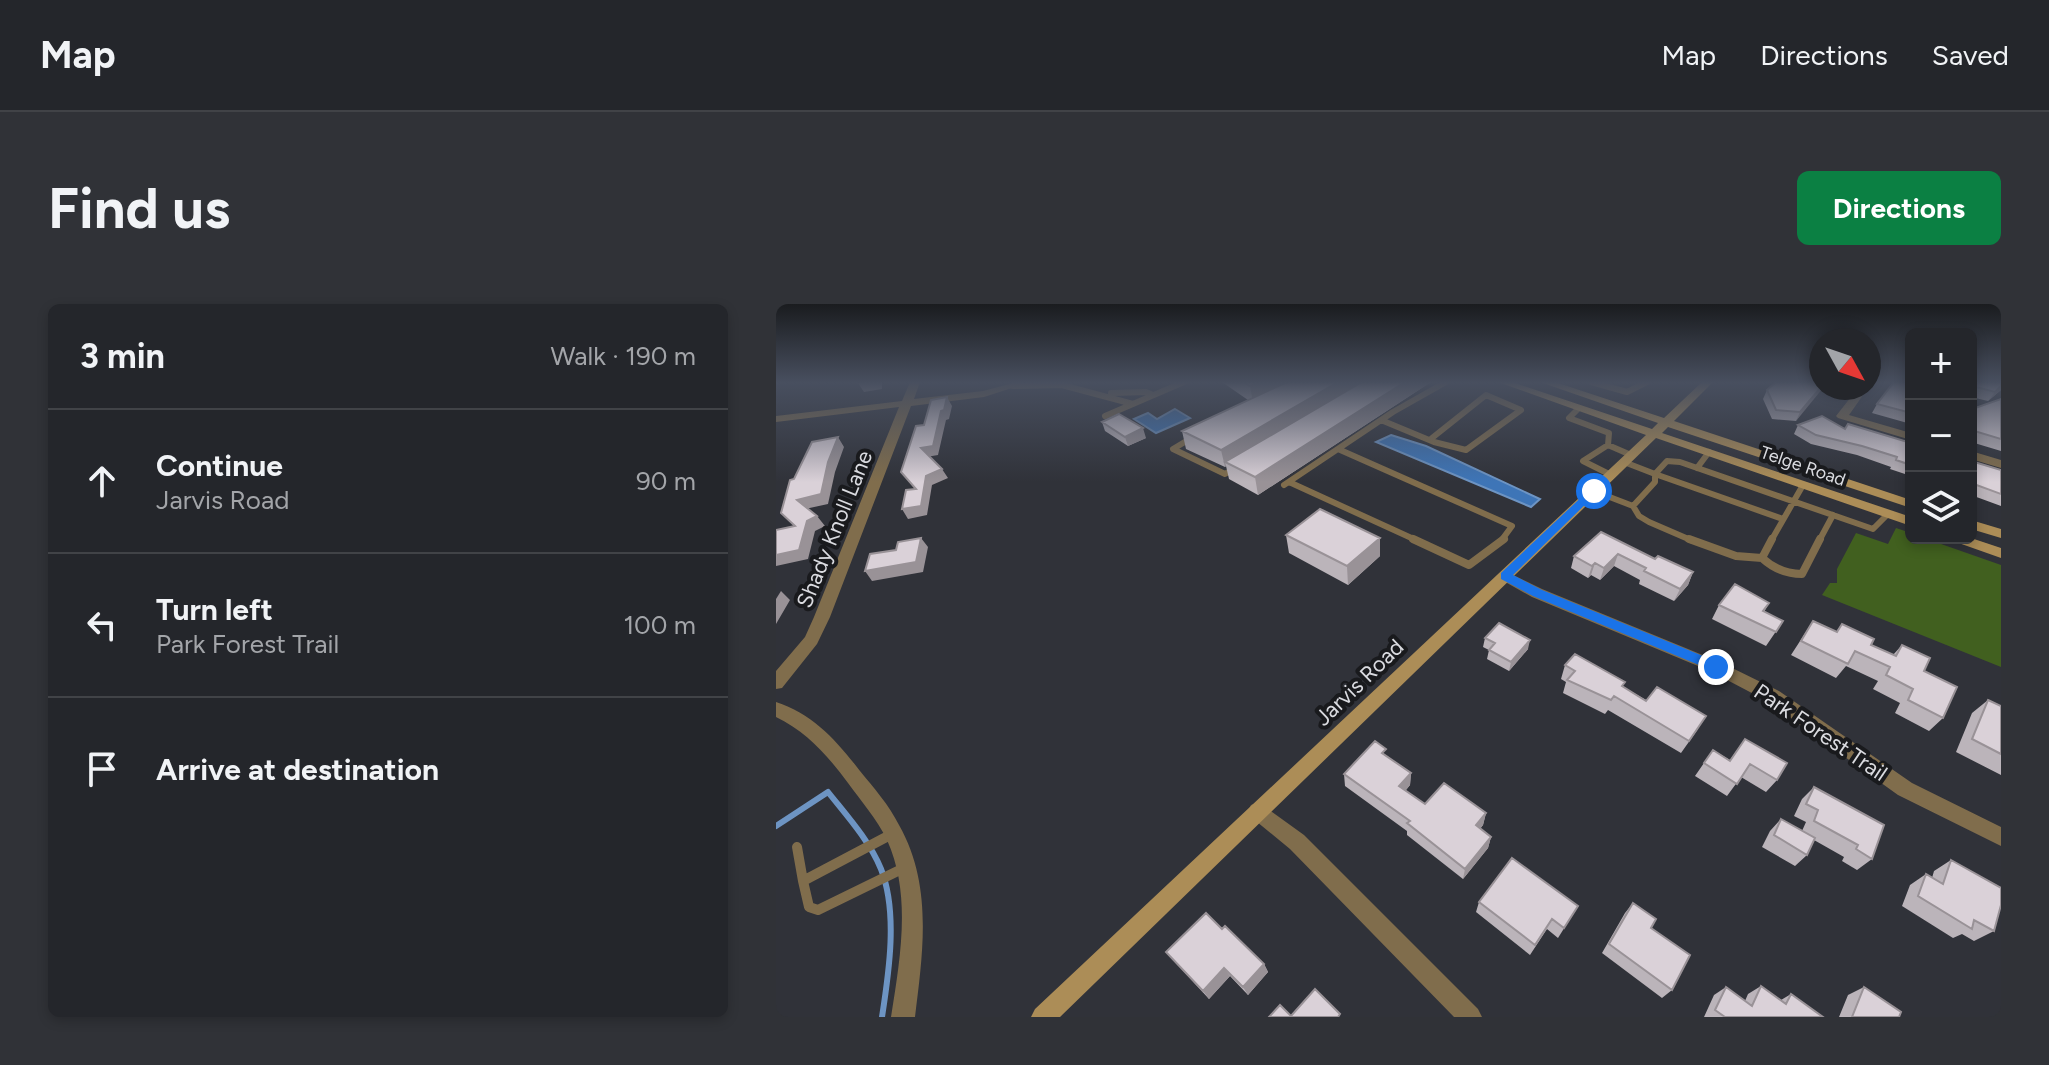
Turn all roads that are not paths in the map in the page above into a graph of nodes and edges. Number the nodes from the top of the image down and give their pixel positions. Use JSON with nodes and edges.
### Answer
{"nodes":[{"id":1,"x":903,"y":415,"type":"edge"},
{"id":2,"x":1389,"y":415,"type":"edge"},
{"id":3,"x":1461,"y":415,"type":"edge"},
{"id":4,"x":1514,"y":415,"type":"edge"},
{"id":5,"x":1572,"y":415,"type":"edge"},
{"id":6,"x":1600,"y":415,"type":"edge"},
{"id":7,"x":1646,"y":415,"type":"edge"},
{"id":8,"x":1673,"y":415,"type":"edge"},
{"id":9,"x":1843,"y":415,"type":"edge"},
{"id":10,"x":1381,"y":420,"type":"junction"},
{"id":11,"x":1619,"y":422,"type":"junction"},
{"id":12,"x":1666,"y":422,"type":"junction"},
{"id":13,"x":1609,"y":433,"type":"junction"},
{"id":14,"x":1654,"y":434,"type":"junction"},
{"id":15,"x":1905,"y":435,"type":"edge"},
{"id":16,"x":1195,"y":436,"type":"edge"},
{"id":17,"x":1432,"y":438,"type":"junction"},
{"id":18,"x":1608,"y":445,"type":"junction"},
{"id":19,"x":1338,"y":449,"type":"junction"},
{"id":20,"x":1709,"y":452,"type":"junction"},
{"id":21,"x":1977,"y":457,"type":"edge"},
{"id":22,"x":1628,"y":459,"type":"junction"},
{"id":23,"x":2001,"y":464,"type":"edge"},
{"id":24,"x":1238,"y":466,"type":"edge"},
{"id":25,"x":1697,"y":468,"type":"junction"},
{"id":26,"x":1655,"y":474,"type":"junction"},
{"id":27,"x":1611,"y":475,"type":"junction"},
{"id":28,"x":1803,"y":485,"type":"junction"},
{"id":29,"x":1594,"y":491,"type":"junction"},
{"id":30,"x":1893,"y":498,"type":"junction"},
{"id":31,"x":1792,"y":501,"type":"junction"},
{"id":32,"x":1905,"y":502,"type":"edge"},
{"id":33,"x":1633,"y":506,"type":"junction"},
{"id":34,"x":1888,"y":514,"type":"junction"},
{"id":35,"x":1833,"y":515,"type":"junction"},
{"id":36,"x":1783,"y":519,"type":"junction"},
{"id":37,"x":1905,"y":520,"type":"edge"},
{"id":38,"x":1977,"y":526,"type":"edge"},
{"id":39,"x":2001,"y":534,"type":"edge"},
{"id":40,"x":1975,"y":544,"type":"edge"},
{"id":41,"x":2001,"y":553,"type":"edge"},
{"id":42,"x":1762,"y":558,"type":"junction"},
{"id":43,"x":1505,"y":576,"type":"junction"},
{"id":44,"x":776,"y":683,"type":"edge"},
{"id":45,"x":776,"y":709,"type":"edge"},
{"id":46,"x":1258,"y":811,"type":"junction"},
{"id":47,"x":894,"y":833,"type":"junction"},
{"id":48,"x":2001,"y":837,"type":"edge"},
{"id":49,"x":797,"y":847,"type":"dead end"},
{"id":50,"x":906,"y":867,"type":"junction"},
{"id":51,"x":803,"y":881,"type":"junction"},
{"id":52,"x":903,"y":1017,"type":"edge"},
{"id":53,"x":1043,"y":1017,"type":"edge"},
{"id":54,"x":1470,"y":1017,"type":"edge"}],
"edges":[{"from":1,"to":44,"type":"street","name":"Shady Knoll Lane"},
{"from":2,"to":10,"type":"lane"},
{"from":3,"to":17,"type":"lane"},
{"from":4,"to":17,"type":"lane"},
{"from":5,"to":13,"type":"lane"},
{"from":6,"to":11,"type":"main road","name":"Telge Road"},
{"from":7,"to":12,"type":"main road","name":"Telge Road"},
{"from":8,"to":12,"type":"main road","name":"Jarvis Road"},
{"from":9,"to":15,"type":"street"},
{"from":10,"to":17,"type":"lane"},
{"from":10,"to":19,"type":"lane"},
{"from":11,"to":13,"type":"lane"},
{"from":11,"to":14,"type":"main road","name":"Telge Road"},
{"from":12,"to":14,"type":"main road","name":"Jarvis Road"},
{"from":12,"to":30,"type":"main road","name":"Telge Road"},
{"from":13,"to":18,"type":"lane"},
{"from":14,"to":20,"type":"main road","name":"Telge Road"},
{"from":14,"to":22,"type":"main road","name":"Jarvis Road"},
{"from":16,"to":24,"type":"lane"},
{"from":18,"to":22,"type":"lane"},
{"from":18,"to":27,"type":"lane"},
{"from":19,"to":19,"type":"lane"},
{"from":20,"to":25,"type":"lane"},
{"from":20,"to":28,"type":"main road","name":"Telge Road"},
{"from":21,"to":23,"type":"street"},
{"from":22,"to":26,"type":"lane"},
{"from":22,"to":27,"type":"main road","name":"Jarvis Road"},
{"from":25,"to":26,"type":"lane"},
{"from":25,"to":31,"type":"lane"},
{"from":26,"to":33,"type":"lane"},
{"from":26,"to":36,"type":"lane"},
{"from":27,"to":29,"type":"main road","name":"Jarvis Road"},
{"from":28,"to":31,"type":"lane"},
{"from":28,"to":34,"type":"main road","name":"Telge Road"},
{"from":29,"to":33,"type":"lane"},
{"from":29,"to":43,"type":"main road","name":"Jarvis Road"},
{"from":30,"to":32,"type":"main road","name":"Telge Road"},
{"from":30,"to":34,"type":"main road"},
{"from":31,"to":35,"type":"lane"},
{"from":31,"to":36,"type":"lane"},
{"from":33,"to":42,"type":"lane"},
{"from":34,"to":35,"type":"lane"},
{"from":34,"to":37,"type":"main road","name":"Telge Road"},
{"from":35,"to":42,"type":"lane"},
{"from":36,"to":42,"type":"lane"},
{"from":38,"to":39,"type":"main road"},
{"from":40,"to":41,"type":"main road"},
{"from":43,"to":46,"type":"main road","name":"Jarvis Road"},
{"from":43,"to":48,"type":"street","name":"Park Forest Trail"},
{"from":45,"to":47,"type":"street"},
{"from":46,"to":53,"type":"main road","name":"Jarvis Road"},
{"from":46,"to":54,"type":"street"},
{"from":47,"to":50,"type":"street"},
{"from":47,"to":51,"type":"lane"},
{"from":49,"to":51,"type":"lane"},
{"from":50,"to":51,"type":"lane"},
{"from":50,"to":52,"type":"street"}]}
